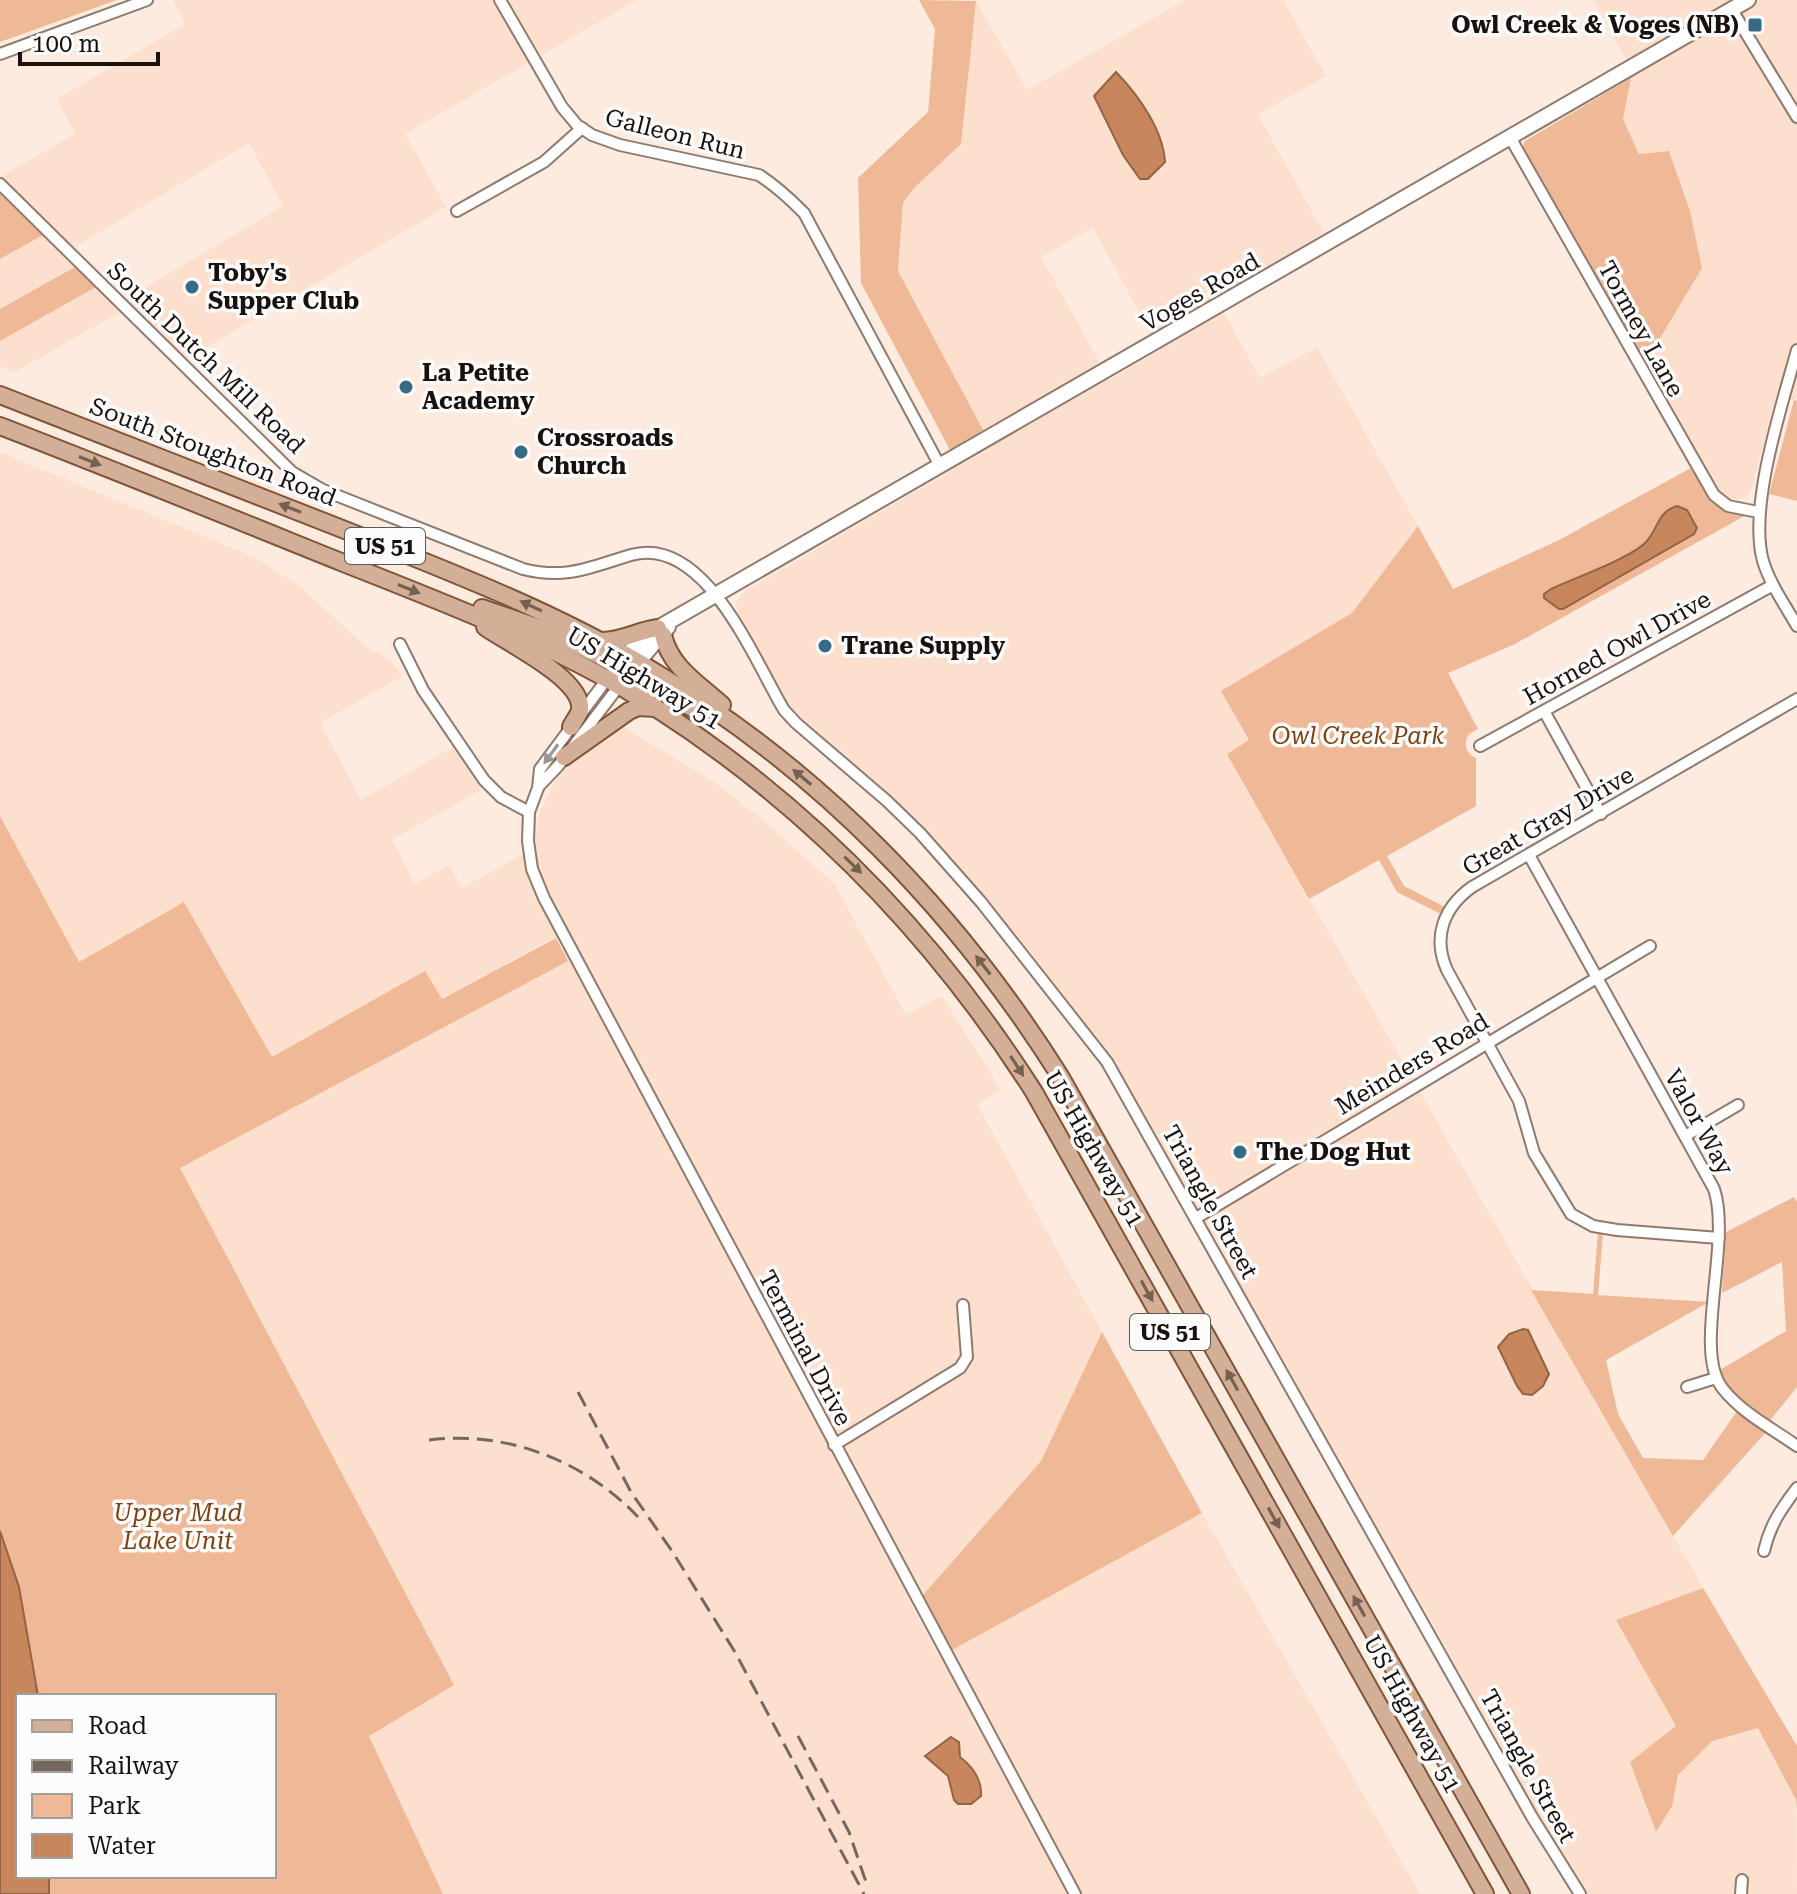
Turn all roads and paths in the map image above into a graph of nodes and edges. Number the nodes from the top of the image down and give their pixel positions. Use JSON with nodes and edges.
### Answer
{"nodes":[{"id":1,"x":147,"y":0,"type":"edge"},
{"id":2,"x":500,"y":0,"type":"edge"},
{"id":3,"x":1748,"y":0,"type":"edge"},
{"id":4,"x":1732,"y":10,"type":"junction"},
{"id":5,"x":0,"y":54,"type":"edge"},
{"id":6,"x":1797,"y":117,"type":"edge"},
{"id":7,"x":582,"y":128,"type":"junction"},
{"id":8,"x":1511,"y":139,"type":"junction"},
{"id":9,"x":0,"y":184,"type":"edge"},
{"id":10,"x":457,"y":211,"type":"dead end"},
{"id":11,"x":1797,"y":350,"type":"edge"},
{"id":12,"x":0,"y":395,"type":"edge"},
{"id":13,"x":0,"y":426,"type":"edge"},
{"id":14,"x":940,"y":466,"type":"junction"},
{"id":15,"x":1758,"y":512,"type":"junction"},
{"id":16,"x":1773,"y":585,"type":"junction"},
{"id":17,"x":717,"y":595,"type":"junction"},
{"id":18,"x":454,"y":607,"type":"junction"},
{"id":19,"x":1797,"y":626,"type":"edge"},
{"id":20,"x":665,"y":628,"type":"junction"},
{"id":21,"x":601,"y":641,"type":"junction"},
{"id":22,"x":400,"y":644,"type":"dead end"},
{"id":23,"x":623,"y":670,"type":"junction"},
{"id":24,"x":1797,"y":699,"type":"edge"},
{"id":25,"x":655,"y":708,"type":"junction"},
{"id":26,"x":1544,"y":711,"type":"junction"},
{"id":27,"x":571,"y":727,"type":"junction"},
{"id":28,"x":760,"y":744,"type":"junction"},
{"id":29,"x":1480,"y":746,"type":"dead end"},
{"id":30,"x":564,"y":757,"type":"junction"},
{"id":31,"x":538,"y":788,"type":"junction"},
{"id":32,"x":529,"y":812,"type":"junction"},
{"id":33,"x":1601,"y":814,"type":"junction"},
{"id":34,"x":1529,"y":855,"type":"junction"},
{"id":35,"x":1650,"y":946,"type":"dead end"},
{"id":36,"x":1598,"y":978,"type":"junction"},
{"id":37,"x":1487,"y":1042,"type":"junction"},
{"id":38,"x":1738,"y":1105,"type":"dead end"},
{"id":39,"x":1685,"y":1136,"type":"junction"},
{"id":40,"x":1196,"y":1218,"type":"junction"},
{"id":41,"x":1719,"y":1238,"type":"junction"},
{"id":42,"x":963,"y":1305,"type":"dead end"},
{"id":43,"x":1716,"y":1378,"type":"junction"},
{"id":44,"x":1687,"y":1387,"type":"dead end"},
{"id":45,"x":834,"y":1445,"type":"junction"},
{"id":46,"x":1797,"y":1446,"type":"edge"},
{"id":47,"x":1797,"y":1488,"type":"edge"},
{"id":48,"x":1764,"y":1551,"type":"dead end"},
{"id":49,"x":1479,"y":1820,"type":"junction"},
{"id":50,"x":1742,"y":1880,"type":"dead end"},
{"id":51,"x":1075,"y":1894,"type":"edge"},
{"id":52,"x":1485,"y":1894,"type":"edge"},
{"id":53,"x":1521,"y":1894,"type":"edge"},
{"id":54,"x":1527,"y":1894,"type":"edge"},
{"id":55,"x":1580,"y":1894,"type":"edge"},
{"id":56,"x":1741,"y":1894,"type":"edge"}],
"edges":[{"from":1,"to":5,"type":"street"},
{"from":2,"to":7,"type":"street","name":"Galleon Run"},
{"from":3,"to":4,"type":"street","name":"Voges Road"},
{"from":4,"to":6,"type":"street"},
{"from":4,"to":8,"type":"street","name":"Voges Road"},
{"from":7,"to":10,"type":"street"},
{"from":7,"to":14,"type":"street","name":"Galleon Run"},
{"from":8,"to":14,"type":"street","name":"Voges Road"},
{"from":8,"to":15,"type":"street","name":"Tormey Lane"},
{"from":9,"to":17,"type":"street","name":"South Dutch Mill Road"},
{"from":11,"to":15,"type":"street"},
{"from":21,"to":12,"type":"main road","name":"South Stoughton Road","number":"US 51","one_way":true},
{"from":13,"to":18,"type":"main road","number":"US 51","one_way":true},
{"from":14,"to":17,"type":"street","name":"Voges Road"},
{"from":15,"to":16,"type":"street"},
{"from":16,"to":19,"type":"street"},
{"from":16,"to":26,"type":"street","name":"Horned Owl Drive"},
{"from":17,"to":20,"type":"street","name":"Voges Road"},
{"from":17,"to":40,"type":"street","name":"Triangle Street"},
{"from":18,"to":23,"type":"main road","name":"US Highway 51","number":"US 51"},
{"from":18,"to":27,"type":"main road"},
{"from":20,"to":21,"type":"main road"},
{"from":20,"to":23,"type":"street","name":"Voges Road"},
{"from":20,"to":28,"type":"main road"},
{"from":21,"to":23,"type":"main road","name":"South Stoughton Road","number":"US 51"},
{"from":22,"to":32,"type":"street"},
{"from":23,"to":25,"type":"main road","name":"US Highway 51","number":"US 51"},
{"from":23,"to":27,"type":"street","name":"Terminal Drive"},
{"from":23,"to":28,"type":"main road"},
{"from":23,"to":30,"type":"street","name":"Terminal Drive"},
{"from":24,"to":33,"type":"street","name":"Great Gray Drive"},
{"from":25,"to":30,"type":"main road"},
{"from":25,"to":52,"type":"main road","name":"US Highway 51","number":"US 51","one_way":true},
{"from":26,"to":29,"type":"street","name":"Horned Owl Drive"},
{"from":26,"to":33,"type":"street"},
{"from":27,"to":31,"type":"street","name":"Terminal Drive","one_way":true},
{"from":49,"to":28,"type":"main road","name":"US Highway 51","number":"US 51","one_way":true},
{"from":30,"to":31,"type":"street","name":"Terminal Drive"},
{"from":31,"to":32,"type":"street","name":"Terminal Drive"},
{"from":32,"to":45,"type":"street","name":"Terminal Drive"},
{"from":33,"to":34,"type":"street","name":"Great Gray Drive"},
{"from":34,"to":36,"type":"street","name":"Valor Way"},
{"from":34,"to":37,"type":"street","name":"Great Gray Drive"},
{"from":35,"to":36,"type":"street","name":"Meinders Road"},
{"from":36,"to":37,"type":"street","name":"Meinders Road"},
{"from":36,"to":39,"type":"street","name":"Valor Way"},
{"from":37,"to":40,"type":"street","name":"Meinders Road"},
{"from":37,"to":41,"type":"street","name":"Great Gray Drive"},
{"from":38,"to":39,"type":"street"},
{"from":39,"to":41,"type":"street","name":"Valor Way"},
{"from":40,"to":55,"type":"street","name":"Triangle Street"},
{"from":41,"to":43,"type":"street","name":"Valor Way"},
{"from":42,"to":45,"type":"street"},
{"from":43,"to":44,"type":"street"},
{"from":43,"to":46,"type":"street"},
{"from":45,"to":51,"type":"street","name":"Terminal Drive"},
{"from":47,"to":48,"type":"street"},
{"from":49,"to":53,"type":"main road","name":"US Highway 51","number":"US 51"},
{"from":49,"to":54,"type":"main road"},
{"from":50,"to":56,"type":"street"}]}
